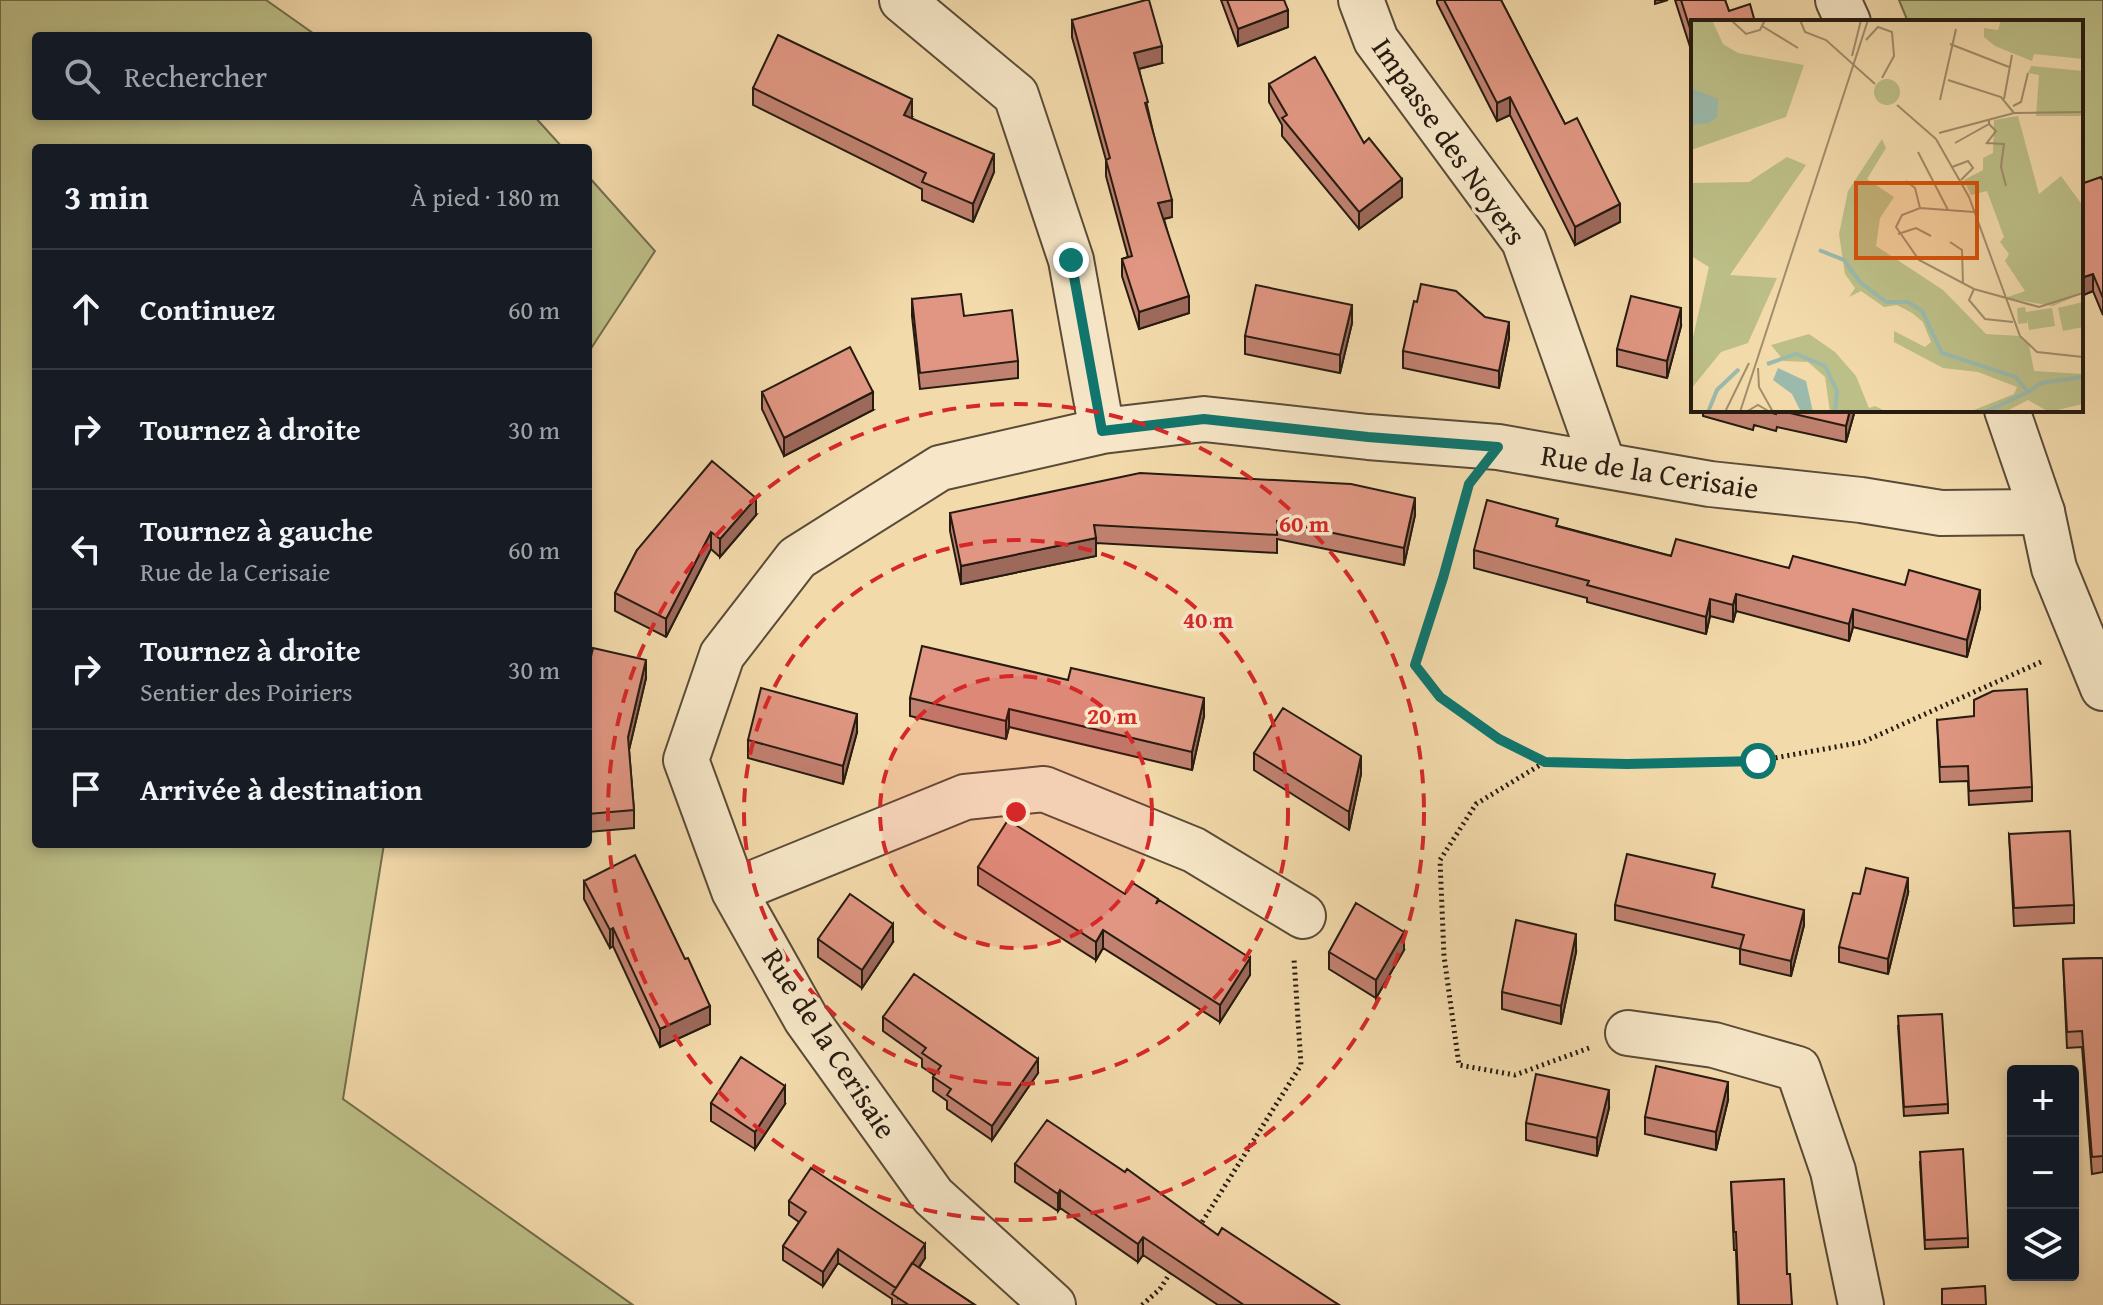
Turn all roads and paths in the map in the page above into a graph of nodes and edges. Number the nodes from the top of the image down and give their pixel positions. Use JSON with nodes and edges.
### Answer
{"nodes":[{"id":1,"x":902,"y":0,"type":"edge"},
{"id":2,"x":1361,"y":0,"type":"edge"},
{"id":3,"x":1838,"y":0,"type":"edge"},
{"id":4,"x":1847,"y":20,"type":"edge"},
{"id":5,"x":2008,"y":412,"type":"edge"},
{"id":6,"x":1102,"y":431,"type":"junction"},
{"id":7,"x":1498,"y":447,"type":"junction"},
{"id":8,"x":1603,"y":464,"type":"junction"},
{"id":9,"x":2042,"y":512,"type":"junction"},
{"id":10,"x":2085,"y":643,"type":"junction"},
{"id":11,"x":2103,"y":688,"type":"edge"},
{"id":12,"x":1545,"y":762,"type":"junction"},
{"id":13,"x":734,"y":891,"type":"junction"},
{"id":14,"x":1303,"y":916,"type":"joint"},
{"id":15,"x":1628,"y":1033,"type":"joint"},
{"id":16,"x":1193,"y":1236,"type":"edge"},
{"id":17,"x":1177,"y":1262,"type":"edge"},
{"id":18,"x":1053,"y":1305,"type":"edge"},
{"id":19,"x":1142,"y":1305,"type":"edge"},
{"id":20,"x":1861,"y":1305,"type":"edge"}],
"edges":[{"from":1,"to":6,"type":"street"},
{"from":2,"to":8,"type":"street","name":"Impasse des Noyers"},
{"from":3,"to":4,"type":"street"},
{"from":5,"to":9,"type":"street"},
{"from":6,"to":7,"type":"street","name":"Rue de la Cerisaie"},
{"from":6,"to":13,"type":"street","name":"Rue de la Cerisaie"},
{"from":7,"to":8,"type":"street","name":"Rue de la Cerisaie"},
{"from":7,"to":12,"type":"path"},
{"from":8,"to":9,"type":"street","name":"Rue de la Cerisaie"},
{"from":9,"to":10,"type":"street"},
{"from":10,"to":11,"type":"street"},
{"from":10,"to":12,"type":"path"},
{"from":12,"to":15,"type":"path"},
{"from":13,"to":14,"type":"street"},
{"from":13,"to":18,"type":"street","name":"Rue de la Cerisaie"},
{"from":14,"to":16,"type":"path"},
{"from":15,"to":20,"type":"street"},
{"from":17,"to":19,"type":"path"}]}
